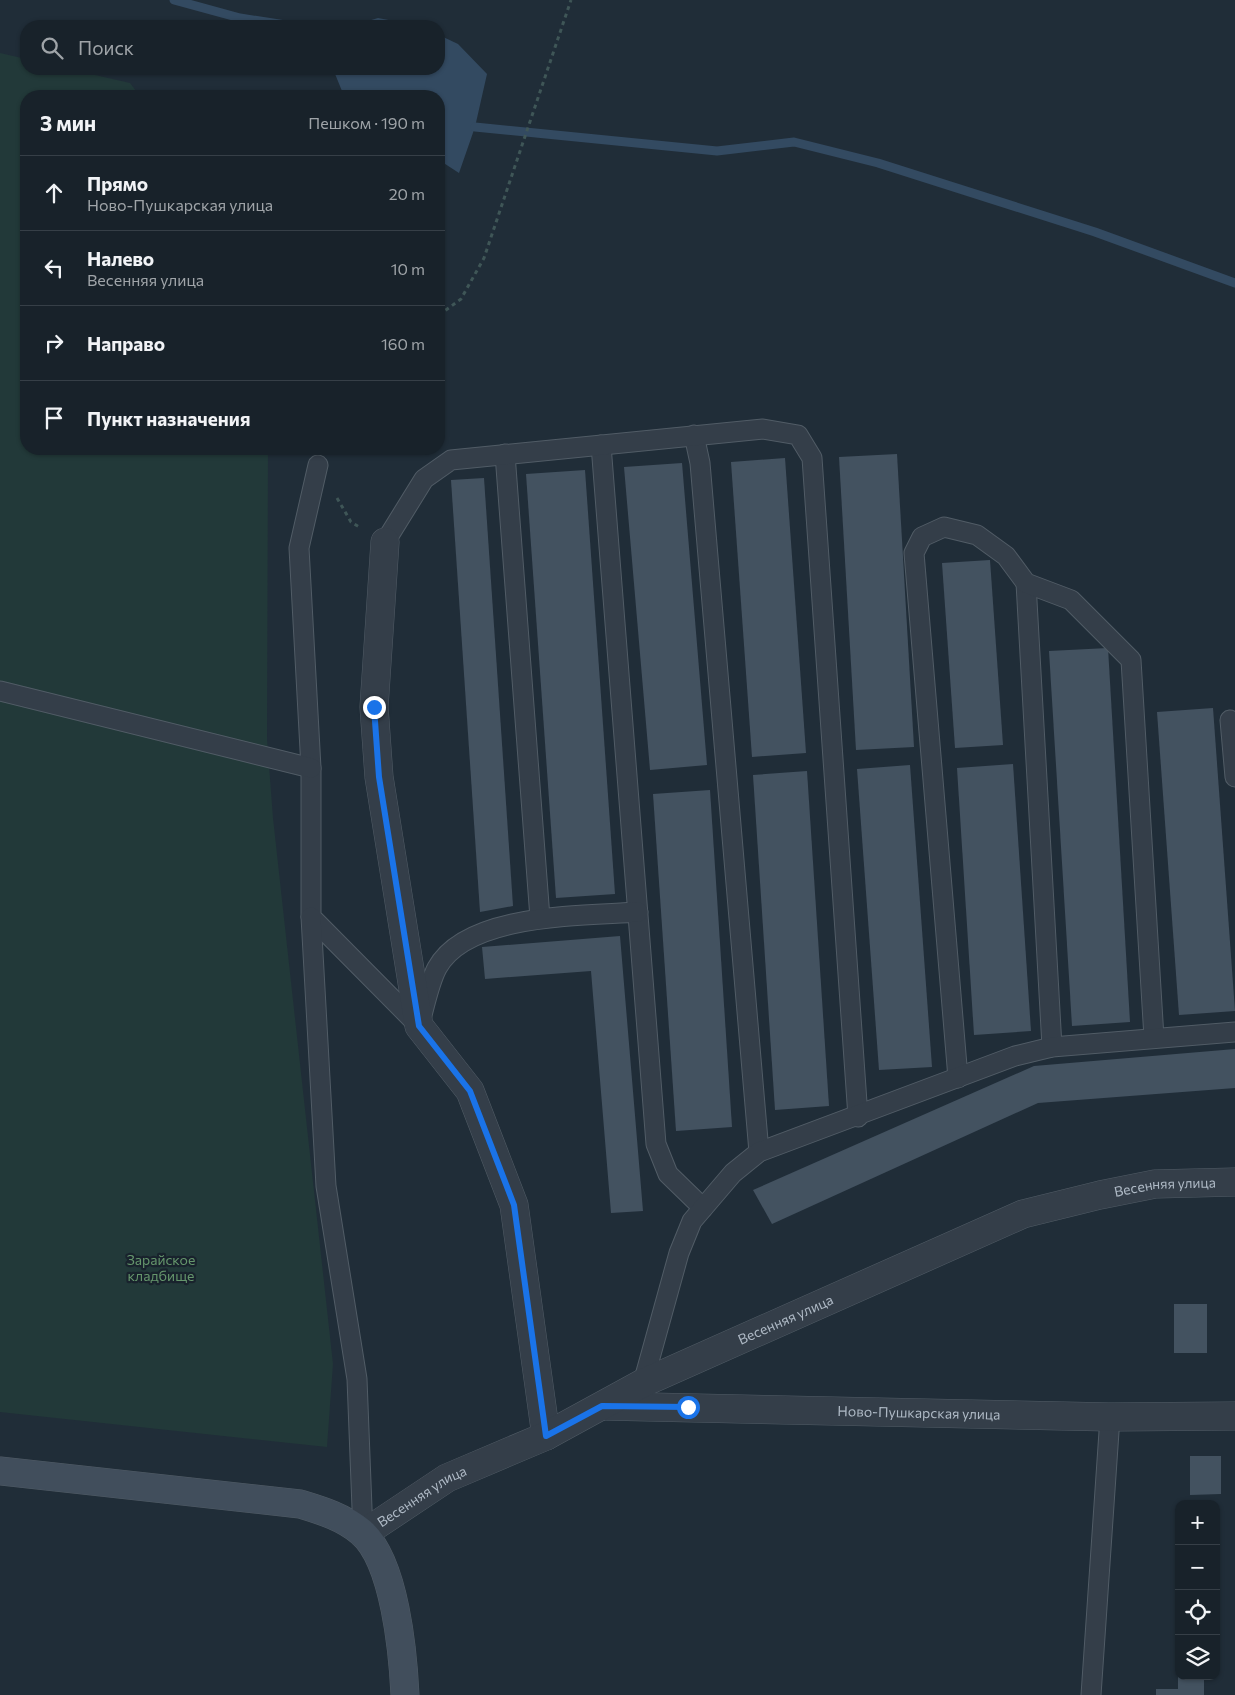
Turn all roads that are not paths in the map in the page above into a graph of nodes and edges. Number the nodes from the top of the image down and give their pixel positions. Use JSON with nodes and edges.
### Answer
{"nodes":[{"id":1,"x":694,"y":436,"type":"junction"},
{"id":2,"x":601,"y":445,"type":"junction"},
{"id":3,"x":505,"y":454,"type":"junction"},
{"id":4,"x":318,"y":465,"type":"road end"},
{"id":5,"x":385,"y":542,"type":"joint"},
{"id":6,"x":1026,"y":583,"type":"junction"},
{"id":7,"x":0,"y":691,"type":"edge"},
{"id":8,"x":1230,"y":720,"type":"dead end"},
{"id":9,"x":311,"y":768,"type":"junction"},
{"id":10,"x":1235,"y":777,"type":"edge"},
{"id":11,"x":638,"y":912,"type":"junction"},
{"id":12,"x":311,"y":917,"type":"junction"},
{"id":13,"x":540,"y":918,"type":"junction"},
{"id":14,"x":419,"y":1026,"type":"junction"},
{"id":15,"x":1235,"y":1032,"type":"edge"},
{"id":16,"x":1154,"y":1038,"type":"junction"},
{"id":17,"x":1052,"y":1047,"type":"junction"},
{"id":18,"x":958,"y":1078,"type":"junction"},
{"id":19,"x":858,"y":1117,"type":"junction"},
{"id":20,"x":759,"y":1152,"type":"junction"},
{"id":21,"x":1235,"y":1182,"type":"edge"},
{"id":22,"x":703,"y":1208,"type":"junction"},
{"id":23,"x":643,"y":1383,"type":"junction"},
{"id":24,"x":602,"y":1406,"type":"junction"},
{"id":25,"x":1235,"y":1416,"type":"edge"},
{"id":26,"x":1110,"y":1417,"type":"junction"},
{"id":27,"x":546,"y":1436,"type":"junction"},
{"id":28,"x":0,"y":1471,"type":"edge"},
{"id":29,"x":363,"y":1534,"type":"junction"},
{"id":30,"x":405,"y":1695,"type":"edge"},
{"id":31,"x":1090,"y":1695,"type":"edge"}],
"edges":[{"from":1,"to":2,"type":"lane"},
{"from":1,"to":19,"type":"lane"},
{"from":1,"to":20,"type":"lane"},
{"from":2,"to":3,"type":"lane"},
{"from":2,"to":11,"type":"lane"},
{"from":3,"to":5,"type":"lane"},
{"from":3,"to":13,"type":"lane"},
{"from":4,"to":9,"type":"lane"},
{"from":5,"to":14,"type":"street"},
{"from":6,"to":16,"type":"lane"},
{"from":6,"to":17,"type":"lane"},
{"from":6,"to":18,"type":"lane"},
{"from":7,"to":9,"type":"lane"},
{"from":8,"to":10,"type":"lane"},
{"from":9,"to":12,"type":"lane"},
{"from":11,"to":13,"type":"lane"},
{"from":11,"to":22,"type":"lane"},
{"from":12,"to":14,"type":"lane"},
{"from":12,"to":29,"type":"lane"},
{"from":13,"to":14,"type":"lane"},
{"from":14,"to":27,"type":"street"},
{"from":15,"to":16,"type":"lane"},
{"from":16,"to":17,"type":"lane"},
{"from":17,"to":18,"type":"lane"},
{"from":18,"to":19,"type":"lane"},
{"from":19,"to":20,"type":"lane"},
{"from":20,"to":22,"type":"lane"},
{"from":21,"to":23,"type":"street","name":"Весенняя улица"},
{"from":22,"to":23,"type":"lane"},
{"from":23,"to":24,"type":"street","name":"Весенняя улица"},
{"from":24,"to":26,"type":"street","name":"Ново-Пушкарская улица"},
{"from":24,"to":27,"type":"street","name":"Весенняя улица"},
{"from":25,"to":26,"type":"street","name":"Ново-Пушкарская улица"},
{"from":26,"to":31,"type":"lane"},
{"from":27,"to":29,"type":"street","name":"Весенняя улица"},
{"from":28,"to":29,"type":"street"},
{"from":29,"to":30,"type":"street"}]}
